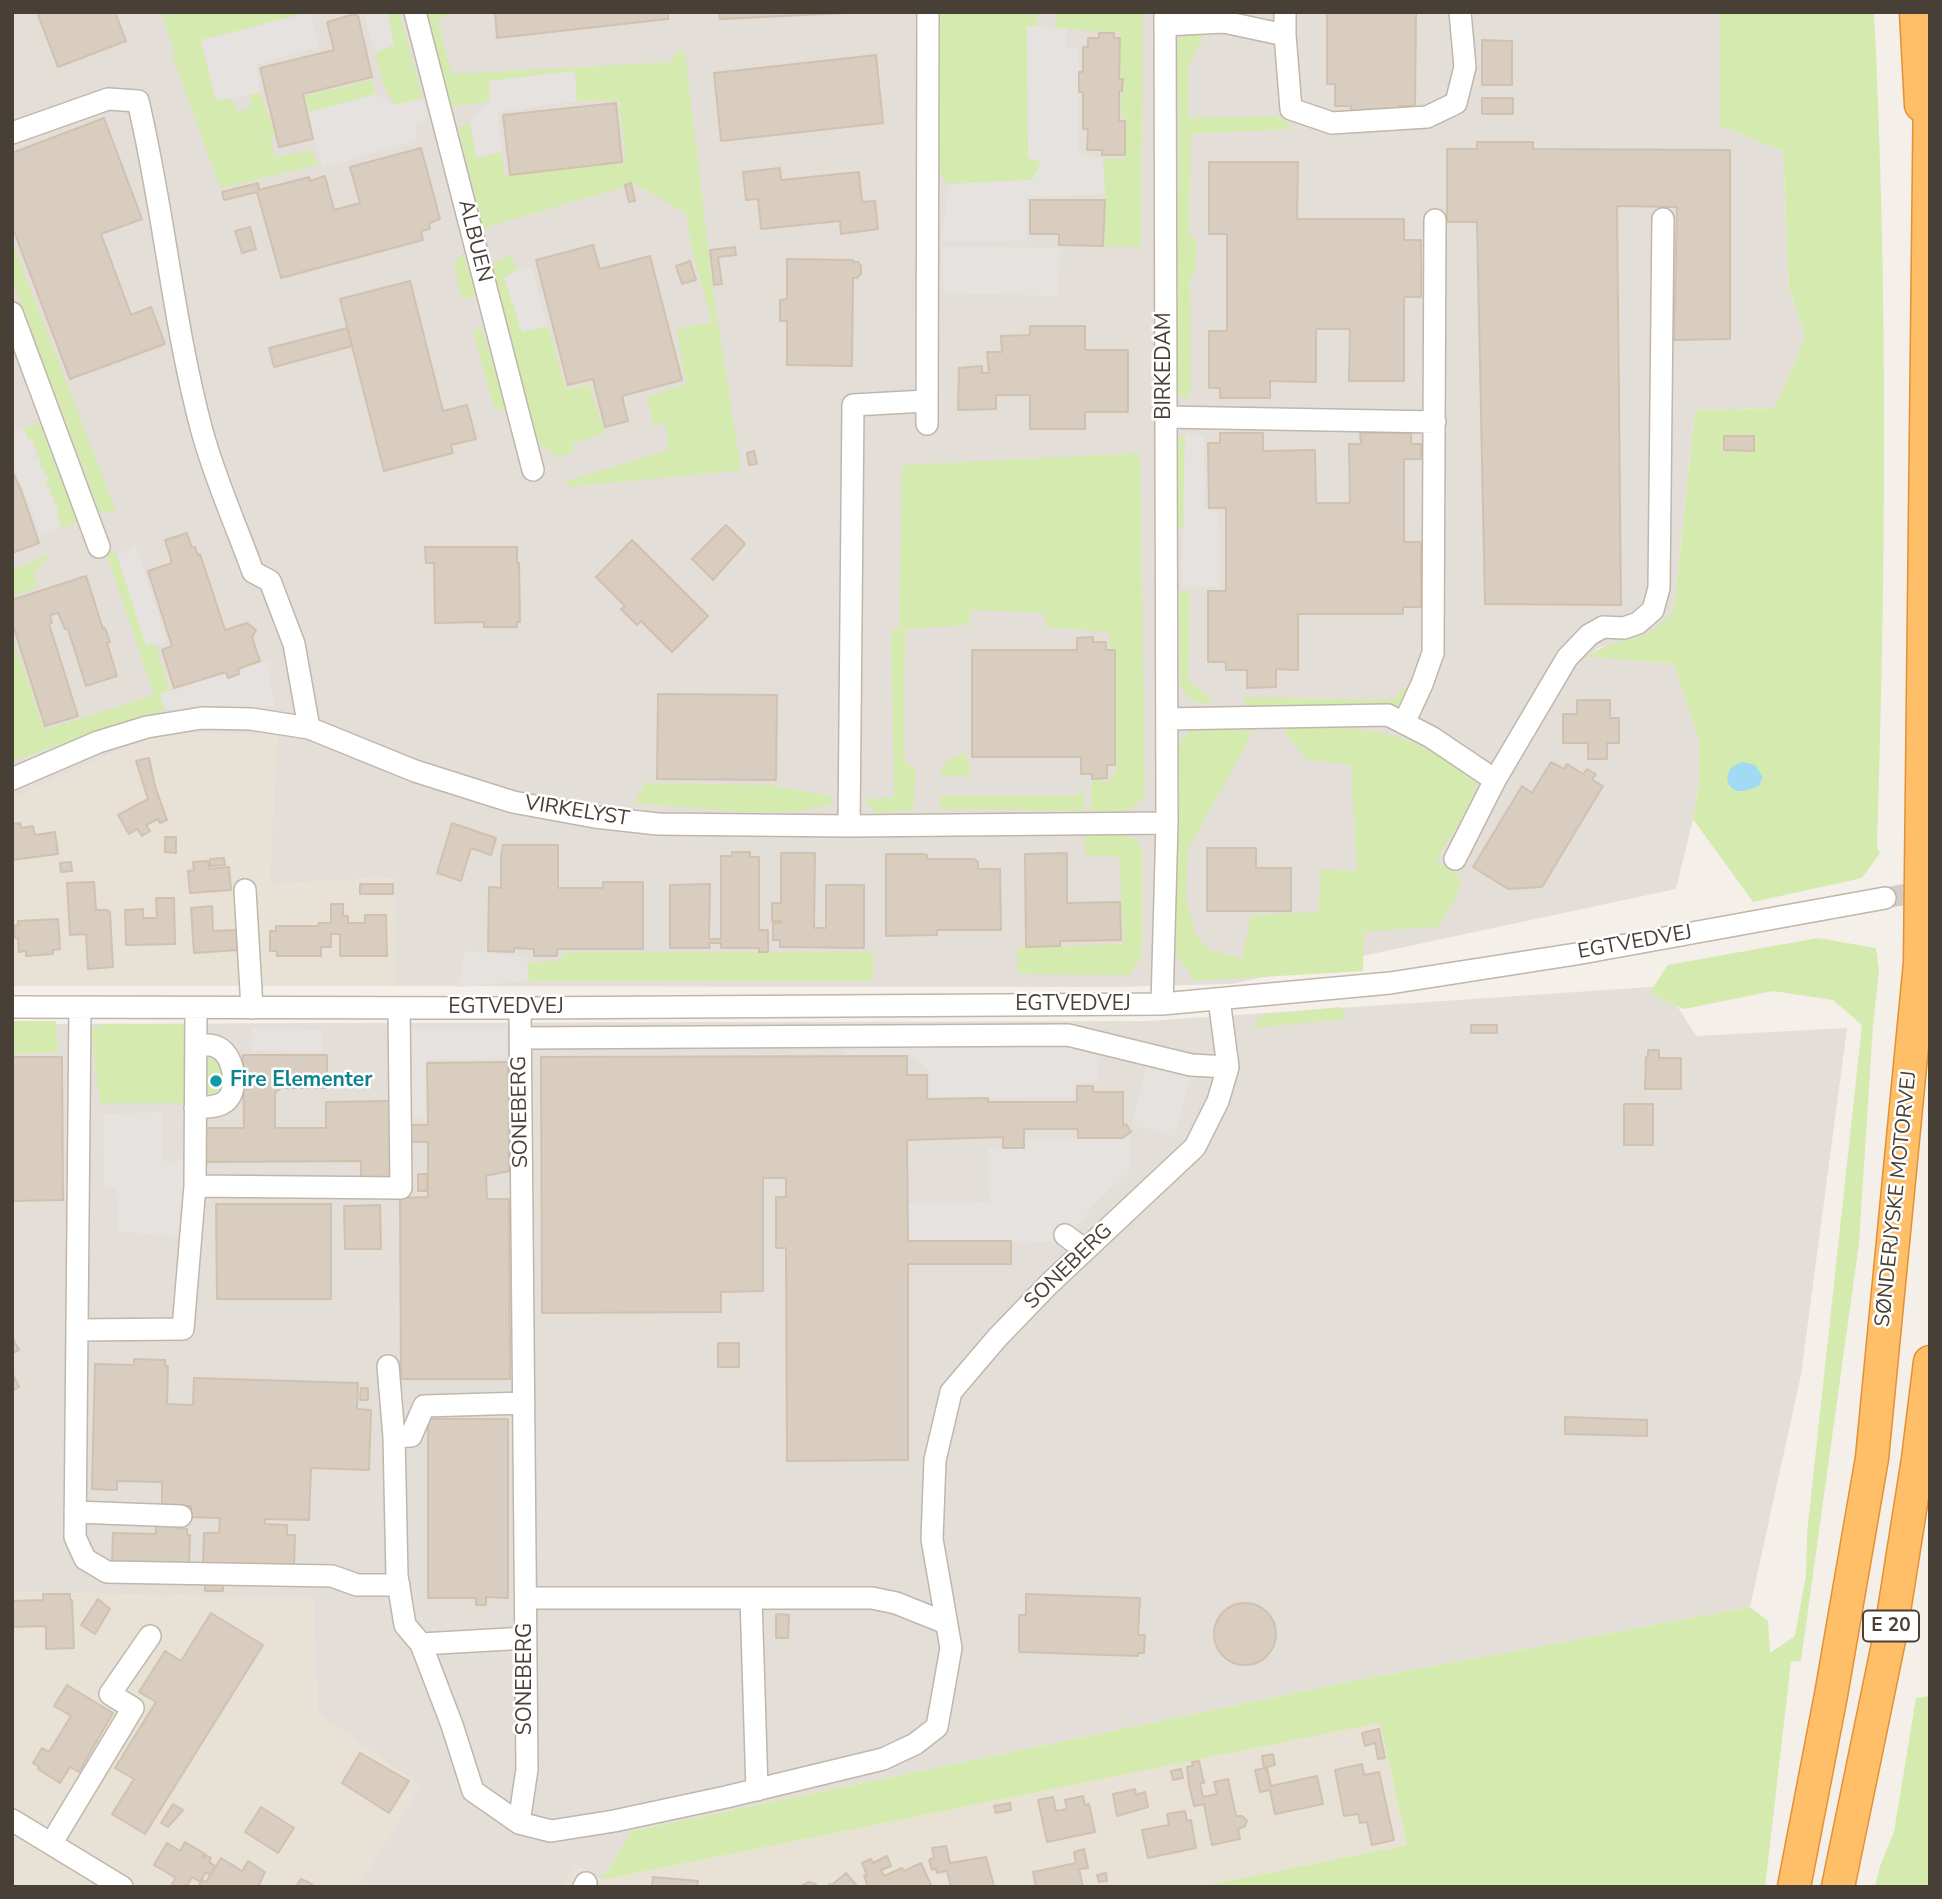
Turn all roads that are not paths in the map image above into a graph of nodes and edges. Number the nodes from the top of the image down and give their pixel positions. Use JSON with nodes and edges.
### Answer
{"nodes":[{"id":1,"x":415,"y":12,"type":"edge"},
{"id":2,"x":928,"y":12,"type":"edge"},
{"id":3,"x":1286,"y":12,"type":"edge"},
{"id":4,"x":1460,"y":12,"type":"edge"},
{"id":5,"x":1916,"y":12,"type":"edge"},
{"id":6,"x":1224,"y":17,"type":"edge"},
{"id":7,"x":1165,"y":19,"type":"edge"},
{"id":8,"x":1284,"y":35,"type":"junction"},
{"id":9,"x":1930,"y":84,"type":"edge"},
{"id":10,"x":12,"y":132,"type":"edge"},
{"id":11,"x":1663,"y":219,"type":"dead end"},
{"id":12,"x":1435,"y":220,"type":"dead end"},
{"id":13,"x":1927,"y":240,"type":"junction"},
{"id":14,"x":12,"y":313,"type":"edge"},
{"id":15,"x":926,"y":401,"type":"junction"},
{"id":16,"x":1166,"y":418,"type":"junction"},
{"id":17,"x":1435,"y":422,"type":"junction"},
{"id":18,"x":927,"y":424,"type":"dead end"},
{"id":19,"x":533,"y":470,"type":"dead end"},
{"id":20,"x":99,"y":547,"type":"dead end"},
{"id":21,"x":1167,"y":719,"type":"junction"},
{"id":22,"x":1404,"y":723,"type":"junction"},
{"id":23,"x":309,"y":728,"type":"junction"},
{"id":24,"x":12,"y":779,"type":"edge"},
{"id":25,"x":1495,"y":780,"type":"junction"},
{"id":26,"x":1167,"y":822,"type":"junction"},
{"id":27,"x":849,"y":826,"type":"junction"},
{"id":28,"x":1455,"y":859,"type":"dead end"},
{"id":29,"x":245,"y":890,"type":"dead end"},
{"id":30,"x":1885,"y":898,"type":"tunnel mouth"},
{"id":31,"x":1220,"y":999,"type":"junction"},
{"id":32,"x":1162,"y":1004,"type":"junction"},
{"id":33,"x":833,"y":1006,"type":"junction"},
{"id":34,"x":12,"y":1007,"type":"edge"},
{"id":35,"x":80,"y":1008,"type":"junction"},
{"id":36,"x":196,"y":1008,"type":"junction"},
{"id":37,"x":252,"y":1008,"type":"junction"},
{"id":38,"x":399,"y":1008,"type":"junction"},
{"id":39,"x":520,"y":1008,"type":"junction"},
{"id":40,"x":835,"y":1036,"type":"junction"},
{"id":41,"x":520,"y":1038,"type":"junction"},
{"id":42,"x":195,"y":1044,"type":"junction"},
{"id":43,"x":1228,"y":1067,"type":"junction"},
{"id":44,"x":195,"y":1108,"type":"junction"},
{"id":45,"x":195,"y":1186,"type":"junction"},
{"id":46,"x":1065,"y":1234,"type":"dead end"},
{"id":47,"x":1085,"y":1250,"type":"junction"},
{"id":48,"x":77,"y":1330,"type":"junction"},
{"id":49,"x":1930,"y":1363,"type":"edge"},
{"id":50,"x":388,"y":1366,"type":"dead end"},
{"id":51,"x":524,"y":1403,"type":"junction"},
{"id":52,"x":394,"y":1437,"type":"junction"},
{"id":53,"x":75,"y":1512,"type":"junction"},
{"id":54,"x":181,"y":1516,"type":"dead end"},
{"id":55,"x":399,"y":1585,"type":"junction"},
{"id":56,"x":526,"y":1598,"type":"junction"},
{"id":57,"x":751,"y":1598,"type":"junction"},
{"id":58,"x":946,"y":1623,"type":"junction"},
{"id":59,"x":150,"y":1636,"type":"dead end"},
{"id":60,"x":526,"y":1638,"type":"junction"},
{"id":61,"x":421,"y":1644,"type":"junction"},
{"id":62,"x":757,"y":1790,"type":"junction"},
{"id":63,"x":12,"y":1820,"type":"edge"},
{"id":64,"x":519,"y":1823,"type":"junction"},
{"id":65,"x":51,"y":1844,"type":"junction"},
{"id":66,"x":122,"y":1887,"type":"edge"},
{"id":67,"x":1794,"y":1887,"type":"edge"},
{"id":68,"x":1838,"y":1887,"type":"edge"}],
"edges":[{"from":1,"to":19,"type":"street","name":"ALBUEN"},
{"from":2,"to":15,"type":"street"},
{"from":3,"to":8,"type":"street"},
{"from":4,"to":8,"type":"street"},
{"from":5,"to":13,"type":"highway","number":"E 20"},
{"from":6,"to":7,"type":"street"},
{"from":6,"to":8,"type":"street"},
{"from":7,"to":16,"type":"street","name":"BIRKEDAM"},
{"from":9,"to":13,"type":"highway","name":"SØNDERJYSKE MOTORVEJ"},
{"from":10,"to":23,"type":"street"},
{"from":11,"to":25,"type":"street"},
{"from":12,"to":17,"type":"street"},
{"from":13,"to":67,"type":"highway","name":"SØNDERJYSKE MOTORVEJ","number":"E 20"},
{"from":14,"to":20,"type":"street"},
{"from":15,"to":18,"type":"street"},
{"from":15,"to":27,"type":"street"},
{"from":16,"to":17,"type":"street"},
{"from":16,"to":21,"type":"street","name":"BIRKEDAM"},
{"from":17,"to":22,"type":"street"},
{"from":21,"to":22,"type":"street"},
{"from":21,"to":26,"type":"street","name":"BIRKEDAM"},
{"from":22,"to":25,"type":"street"},
{"from":23,"to":24,"type":"street","name":"VIRKELYST"},
{"from":23,"to":27,"type":"street","name":"VIRKELYST"},
{"from":25,"to":28,"type":"street"},
{"from":26,"to":27,"type":"street","name":"VIRKELYST"},
{"from":26,"to":32,"type":"street","name":"BIRKEDAM"},
{"from":29,"to":37,"type":"street"},
{"from":30,"to":31,"type":"street","name":"EGTVEDVEJ"},
{"from":31,"to":32,"type":"street","name":"EGTVEDVEJ"},
{"from":31,"to":43,"type":"street","name":"SONEBERG"},
{"from":32,"to":33,"type":"street","name":"EGTVEDVEJ"},
{"from":33,"to":39,"type":"street","name":"EGTVEDVEJ"},
{"from":33,"to":40,"type":"street"},
{"from":34,"to":35,"type":"street","name":"EGTVEDVEJ"},
{"from":35,"to":36,"type":"street","name":"EGTVEDVEJ"},
{"from":35,"to":48,"type":"street"},
{"from":36,"to":37,"type":"street","name":"EGTVEDVEJ"},
{"from":36,"to":42,"type":"street"},
{"from":37,"to":38,"type":"street","name":"EGTVEDVEJ"},
{"from":38,"to":39,"type":"street","name":"EGTVEDVEJ"},
{"from":38,"to":45,"type":"street"},
{"from":39,"to":41,"type":"street"},
{"from":40,"to":41,"type":"street","name":"SONEBERG"},
{"from":40,"to":43,"type":"street","name":"SONEBERG"},
{"from":41,"to":51,"type":"street","name":"SONEBERG"},
{"from":42,"to":44,"type":"street"},
{"from":42,"to":44,"type":"street"},
{"from":43,"to":47,"type":"street","name":"SONEBERG"},
{"from":44,"to":45,"type":"street"},
{"from":45,"to":48,"type":"street"},
{"from":46,"to":47,"type":"street"},
{"from":47,"to":58,"type":"street","name":"SONEBERG"},
{"from":48,"to":53,"type":"street"},
{"from":49,"to":68,"type":"highway","number":"E 20"},
{"from":50,"to":52,"type":"street"},
{"from":51,"to":52,"type":"street"},
{"from":51,"to":56,"type":"street","name":"SONEBERG"},
{"from":52,"to":55,"type":"street"},
{"from":53,"to":54,"type":"street"},
{"from":53,"to":55,"type":"street"},
{"from":55,"to":61,"type":"street"},
{"from":56,"to":57,"type":"street"},
{"from":56,"to":60,"type":"street","name":"SONEBERG"},
{"from":57,"to":58,"type":"street"},
{"from":57,"to":62,"type":"street"},
{"from":58,"to":62,"type":"street","name":"SONEBERG"},
{"from":59,"to":65,"type":"street"},
{"from":60,"to":61,"type":"street"},
{"from":60,"to":64,"type":"street","name":"SONEBERG"},
{"from":61,"to":64,"type":"street"},
{"from":62,"to":64,"type":"street","name":"SONEBERG"},
{"from":63,"to":65,"type":"street"},
{"from":65,"to":66,"type":"street"}]}
